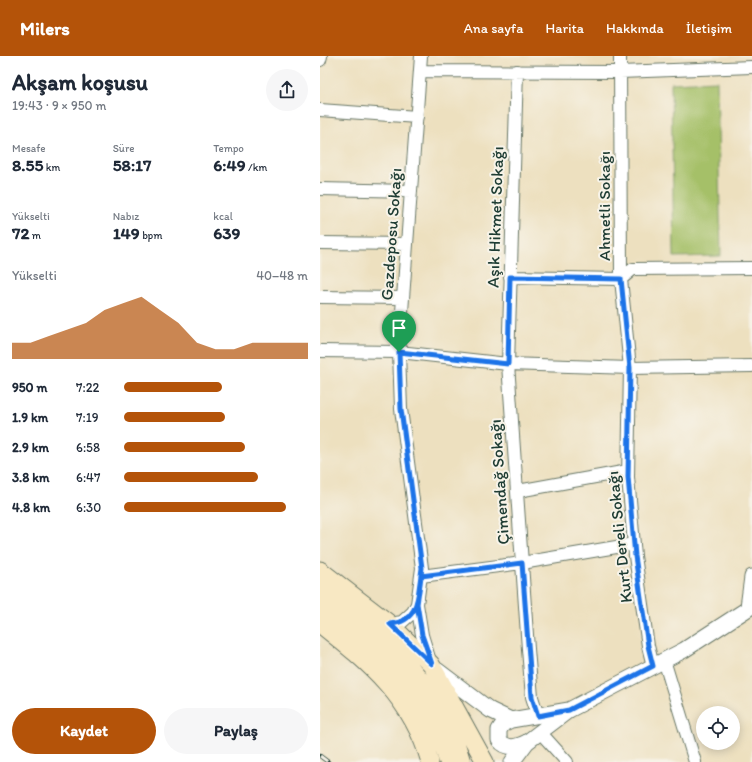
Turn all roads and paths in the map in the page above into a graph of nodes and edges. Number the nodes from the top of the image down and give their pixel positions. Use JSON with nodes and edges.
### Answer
{"nodes":[{"id":1,"x":321,"y":56,"type":"edge"},
{"id":2,"x":421,"y":56,"type":"edge"},
{"id":3,"x":620,"y":56,"type":"edge"},
{"id":4,"x":320,"y":60,"type":"edge"},
{"id":5,"x":752,"y":67,"type":"edge"},
{"id":6,"x":420,"y":71,"type":"junction"},
{"id":7,"x":517,"y":71,"type":"junction"},
{"id":8,"x":620,"y":72,"type":"junction"},
{"id":9,"x":320,"y":110,"type":"edge"},
{"id":10,"x":417,"y":117,"type":"junction"},
{"id":11,"x":320,"y":189,"type":"edge"},
{"id":12,"x":411,"y":191,"type":"junction"},
{"id":13,"x":320,"y":243,"type":"edge"},
{"id":14,"x":407,"y":244,"type":"junction"},
{"id":15,"x":752,"y":268,"type":"edge"},
{"id":16,"x":510,"y":277,"type":"junction"},
{"id":17,"x":621,"y":279,"type":"junction"},
{"id":18,"x":320,"y":297,"type":"edge"},
{"id":19,"x":403,"y":298,"type":"junction"},
{"id":20,"x":320,"y":351,"type":"edge"},
{"id":21,"x":399,"y":352,"type":"junction"},
{"id":22,"x":508,"y":364,"type":"junction"},
{"id":23,"x":752,"y":366,"type":"edge"},
{"id":24,"x":629,"y":374,"type":"junction"},
{"id":25,"x":628,"y":471,"type":"junction"},
{"id":26,"x":518,"y":491,"type":"junction"},
{"id":27,"x":634,"y":544,"type":"junction"},
{"id":28,"x":522,"y":563,"type":"junction"},
{"id":29,"x":320,"y":570,"type":"edge"},
{"id":30,"x":421,"y":576,"type":"junction"},
{"id":31,"x":752,"y":576,"type":"edge"},
{"id":32,"x":320,"y":588,"type":"edge"},
{"id":33,"x":417,"y":604,"type":"junction"},
{"id":34,"x":320,"y":606,"type":"edge"},
{"id":35,"x":751,"y":607,"type":"edge"},
{"id":36,"x":320,"y":624,"type":"edge"},
{"id":37,"x":390,"y":624,"type":"junction"},
{"id":38,"x":659,"y":663,"type":"junction"},
{"id":39,"x":434,"y":667,"type":"junction"},
{"id":40,"x":569,"y":710,"type":"junction"},
{"id":41,"x":538,"y":716,"type":"junction"},
{"id":42,"x":511,"y":720,"type":"junction"},
{"id":43,"x":540,"y":732,"type":"junction"},
{"id":44,"x":527,"y":742,"type":"junction"},
{"id":45,"x":430,"y":762,"type":"edge"},
{"id":46,"x":448,"y":762,"type":"edge"},
{"id":47,"x":462,"y":762,"type":"edge"},
{"id":48,"x":485,"y":762,"type":"edge"},
{"id":49,"x":512,"y":762,"type":"edge"},
{"id":50,"x":567,"y":762,"type":"edge"},
{"id":51,"x":694,"y":762,"type":"edge"}],
"edges":[{"from":1,"to":4,"type":"street"},
{"from":2,"to":6,"type":"street","name":"Gazdeposu Sokağı"},
{"from":3,"to":8,"type":"street","name":"Ahmetli Sokağı"},
{"from":5,"to":8,"type":"street"},
{"from":6,"to":7,"type":"street"},
{"from":6,"to":10,"type":"street","name":"Gazdeposu Sokağı"},
{"from":7,"to":8,"type":"street"},
{"from":7,"to":16,"type":"street","name":"Aşık Hikmet Sokağı"},
{"from":8,"to":17,"type":"street","name":"Ahmetli Sokağı"},
{"from":9,"to":10,"type":"street"},
{"from":10,"to":12,"type":"street","name":"Gazdeposu Sokağı"},
{"from":11,"to":12,"type":"street"},
{"from":12,"to":14,"type":"street","name":"Gazdeposu Sokağı"},
{"from":13,"to":14,"type":"street"},
{"from":14,"to":19,"type":"street","name":"Gazdeposu Sokağı"},
{"from":15,"to":17,"type":"street"},
{"from":16,"to":17,"type":"street"},
{"from":16,"to":22,"type":"street","name":"Aşık Hikmet Sokağı"},
{"from":17,"to":24,"type":"street","name":"Ahmetli Sokağı"},
{"from":18,"to":19,"type":"street"},
{"from":19,"to":21,"type":"street","name":"Gazdeposu Sokağı"},
{"from":20,"to":21,"type":"street"},
{"from":21,"to":22,"type":"street"},
{"from":21,"to":30,"type":"street","name":"Gazdeposu Sokağı"},
{"from":22,"to":24,"type":"street"},
{"from":22,"to":26,"type":"street","name":"Çimendağ Sokağı"},
{"from":23,"to":24,"type":"street"},
{"from":24,"to":25,"type":"street","name":"Kurt Dereli Sokağı"},
{"from":25,"to":26,"type":"street"},
{"from":25,"to":27,"type":"street","name":"Kurt Dereli Sokağı"},
{"from":26,"to":28,"type":"street","name":"Çimendağ Sokağı"},
{"from":27,"to":28,"type":"street"},
{"from":27,"to":38,"type":"street","name":"Kurt Dereli Sokağı"},
{"from":28,"to":30,"type":"street"},
{"from":28,"to":41,"type":"street","name":"Çimendağ Sokağı"},
{"from":29,"to":37,"type":"main road"},
{"from":30,"to":33,"type":"street","name":"Gazdeposu Sokağı"},
{"from":31,"to":35,"type":"street"},
{"from":32,"to":47,"type":"main road"},
{"from":33,"to":37,"type":"street"},
{"from":33,"to":39,"type":"street"},
{"from":34,"to":46,"type":"main road"},
{"from":35,"to":38,"type":"street"},
{"from":36,"to":45,"type":"main road"},
{"from":37,"to":39,"type":"main road"},
{"from":38,"to":40,"type":"street"},
{"from":38,"to":51,"type":"street","name":"Kurt Dereli Sokağı"},
{"from":39,"to":42,"type":"street"},
{"from":39,"to":48,"type":"main road"},
{"from":40,"to":41,"type":"street"},
{"from":40,"to":43,"type":"street"},
{"from":41,"to":42,"type":"street"},
{"from":42,"to":44,"type":"street"},
{"from":43,"to":44,"type":"street"},
{"from":43,"to":50,"type":"street"},
{"from":44,"to":49,"type":"street"}]}
